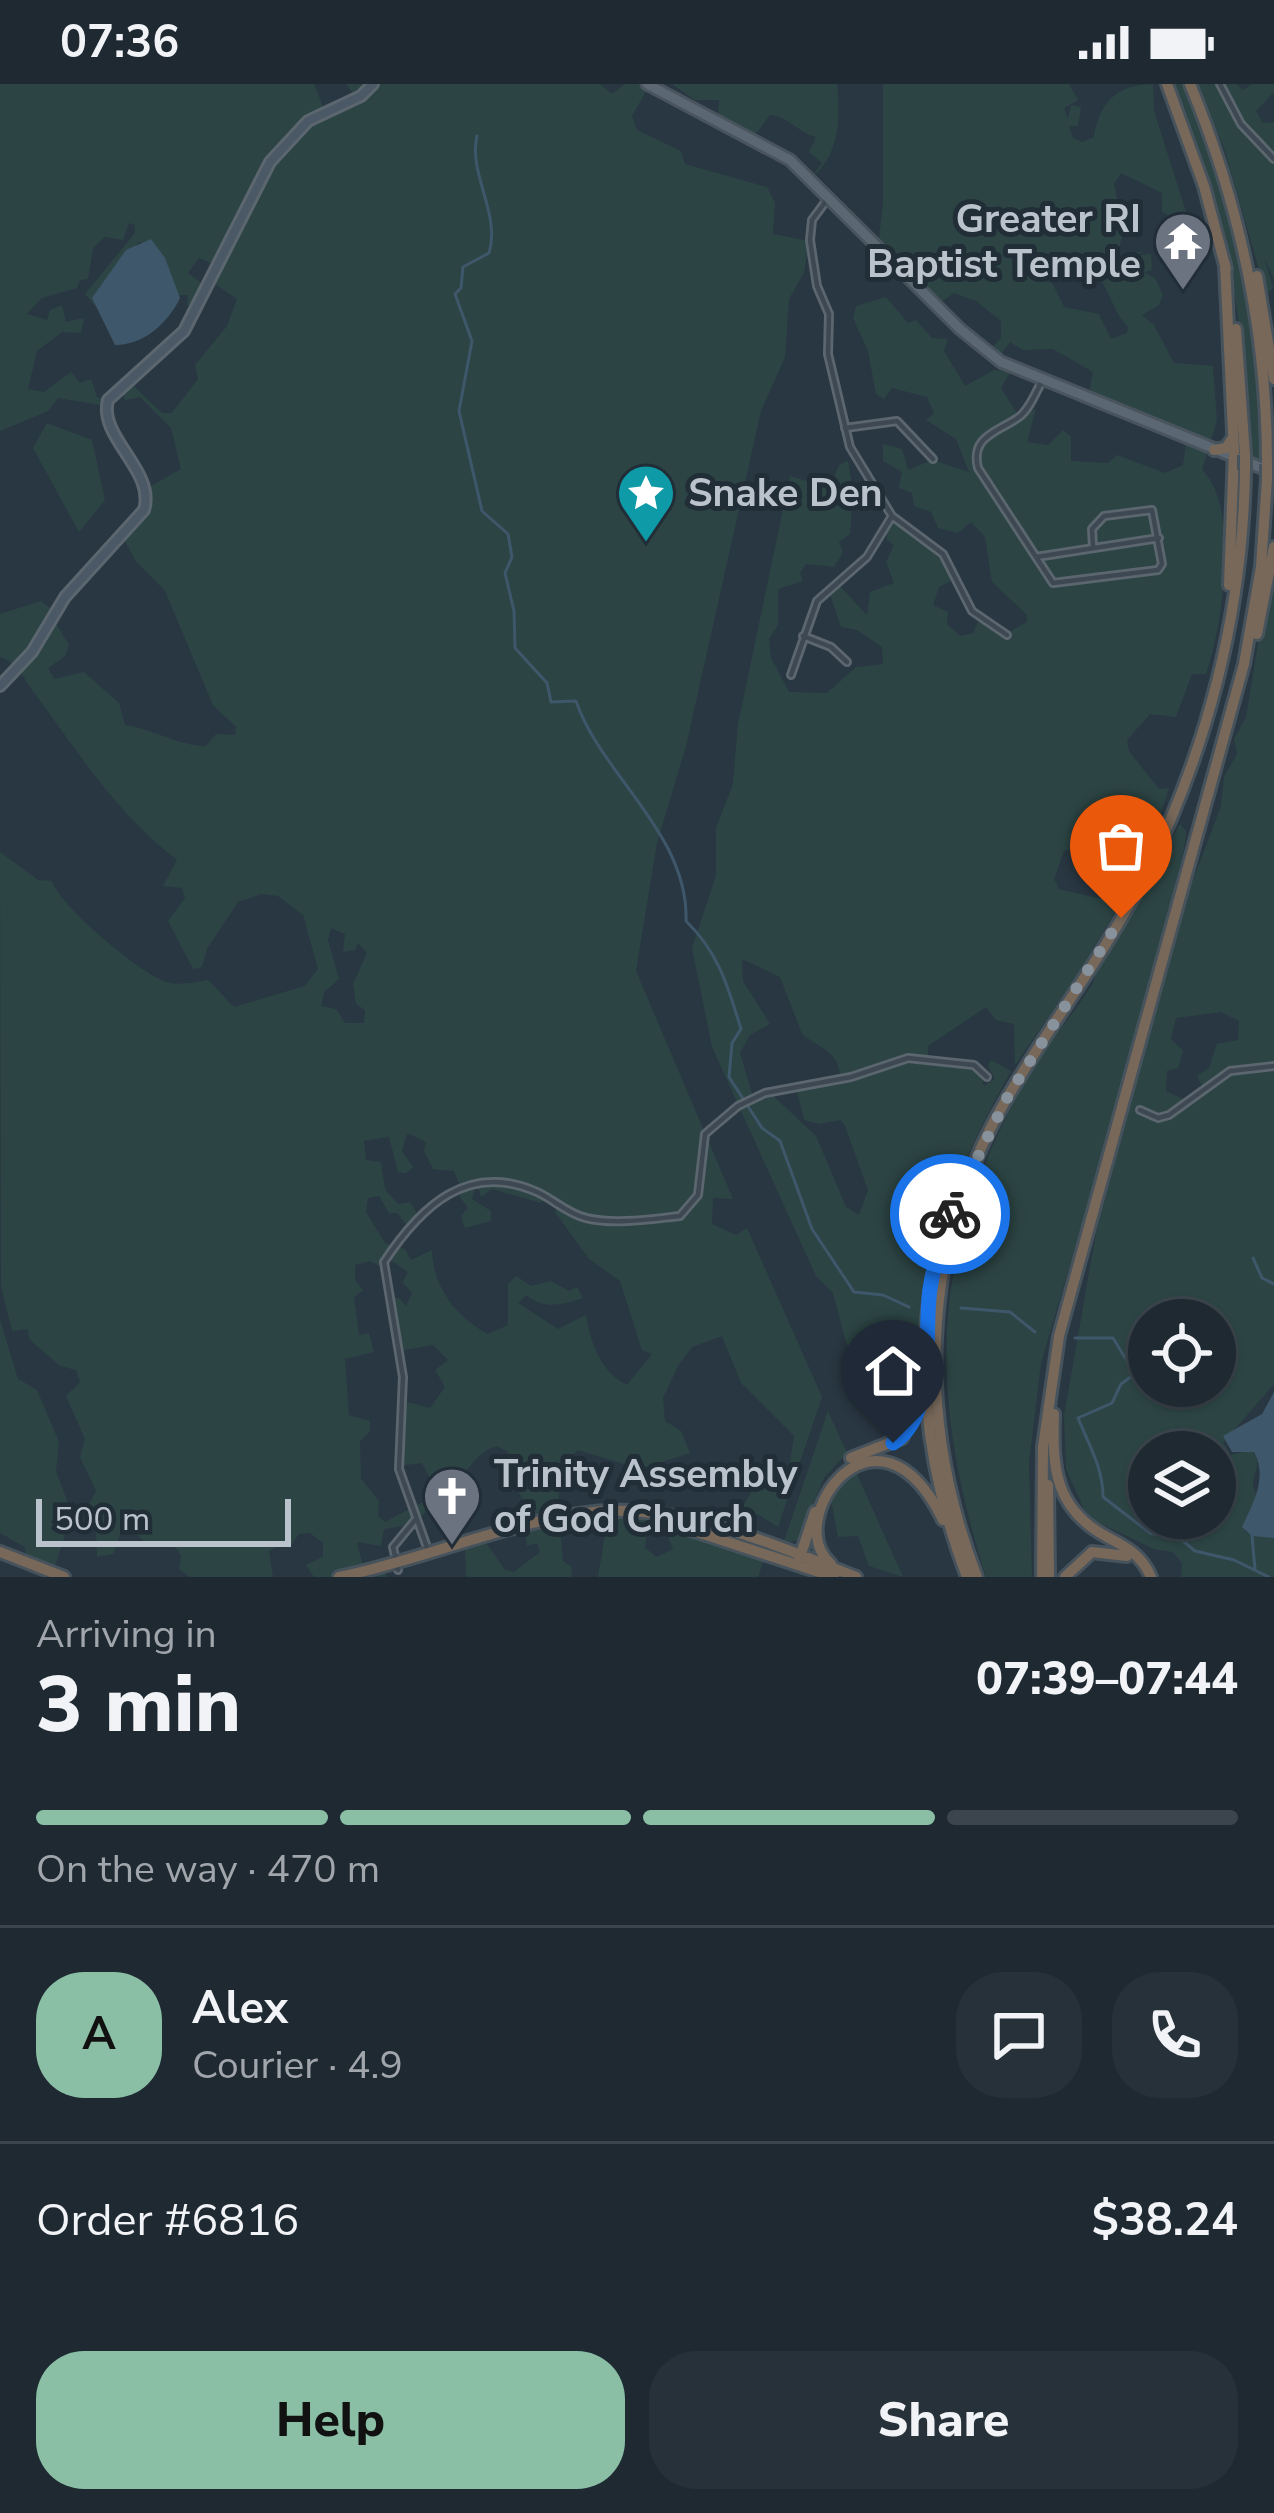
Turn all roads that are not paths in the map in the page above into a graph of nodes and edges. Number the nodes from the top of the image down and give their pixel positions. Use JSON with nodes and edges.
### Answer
{"nodes":[{"id":1,"x":373,"y":84,"type":"edge"},
{"id":2,"x":647,"y":84,"type":"edge"},
{"id":3,"x":1167,"y":84,"type":"edge"},
{"id":4,"x":1190,"y":84,"type":"edge"},
{"id":5,"x":1220,"y":84,"type":"edge"},
{"id":6,"x":1215,"y":148,"type":"junction"},
{"id":7,"x":1274,"y":159,"type":"edge"},
{"id":8,"x":829,"y":196,"type":"junction"},
{"id":9,"x":1225,"y":264,"type":"junction"},
{"id":10,"x":1274,"y":379,"type":"edge"},
{"id":11,"x":1041,"y":382,"type":"junction"},
{"id":12,"x":1232,"y":406,"type":"junction"},
{"id":13,"x":845,"y":428,"type":"junction"},
{"id":14,"x":1214,"y":451,"type":"junction"},
{"id":15,"x":1239,"y":457,"type":"junction"},
{"id":16,"x":933,"y":459,"type":"dead end"},
{"id":17,"x":1269,"y":472,"type":"edge"},
{"id":18,"x":892,"y":516,"type":"junction"},
{"id":19,"x":1160,"y":538,"type":"junction"},
{"id":20,"x":1093,"y":547,"type":"junction"},
{"id":21,"x":1274,"y":547,"type":"edge"},
{"id":22,"x":1036,"y":557,"type":"junction"},
{"id":23,"x":1007,"y":635,"type":"dead end"},
{"id":24,"x":803,"y":636,"type":"junction"},
{"id":25,"x":848,"y":662,"type":"dead end"},
{"id":26,"x":791,"y":675,"type":"dead end"},
{"id":27,"x":0,"y":686,"type":"edge"},
{"id":28,"x":1237,"y":694,"type":"junction"},
{"id":29,"x":1211,"y":704,"type":"junction"},
{"id":30,"x":1274,"y":1066,"type":"edge"},
{"id":31,"x":987,"y":1077,"type":"dead end"},
{"id":32,"x":1141,"y":1110,"type":"dead end"},
{"id":33,"x":968,"y":1180,"type":"junction"},
{"id":34,"x":1088,"y":1227,"type":"junction"},
{"id":35,"x":925,"y":1364,"type":"junction"},
{"id":36,"x":1054,"y":1414,"type":"junction"},
{"id":37,"x":416,"y":1519,"type":"junction"},
{"id":38,"x":0,"y":1552,"type":"edge"},
{"id":39,"x":430,"y":1555,"type":"junction"},
{"id":40,"x":799,"y":1560,"type":"junction"},
{"id":41,"x":397,"y":1567,"type":"junction"},
{"id":42,"x":853,"y":1576,"type":"edge"},
{"id":43,"x":64,"y":1577,"type":"edge"},
{"id":44,"x":339,"y":1577,"type":"edge"},
{"id":45,"x":363,"y":1577,"type":"edge"},
{"id":46,"x":834,"y":1577,"type":"edge"},
{"id":47,"x":970,"y":1577,"type":"edge"},
{"id":48,"x":1045,"y":1577,"type":"edge"},
{"id":49,"x":1065,"y":1577,"type":"edge"},
{"id":50,"x":1147,"y":1577,"type":"edge"}],
"edges":[{"from":1,"to":27,"type":"street"},
{"from":2,"to":8,"type":"main road"},
{"from":3,"to":9,"type":"highway"},
{"from":4,"to":6,"type":"highway"},
{"from":5,"to":7,"type":"street"},
{"from":6,"to":10,"type":"highway"},
{"from":6,"to":17,"type":"highway"},
{"from":8,"to":11,"type":"main road"},
{"from":8,"to":13,"type":"street"},
{"from":9,"to":12,"type":"highway"},
{"from":9,"to":15,"type":"highway"},
{"from":11,"to":14,"type":"main road"},
{"from":11,"to":22,"type":"street"},
{"from":12,"to":14,"type":"highway"},
{"from":12,"to":15,"type":"highway"},
{"from":13,"to":16,"type":"street"},
{"from":13,"to":18,"type":"street"},
{"from":14,"to":15,"type":"main road"},
{"from":15,"to":17,"type":"main road"},
{"from":15,"to":29,"type":"highway"},
{"from":15,"to":29,"type":"highway","bridge":true},
{"from":17,"to":28,"type":"highway"},
{"from":18,"to":23,"type":"street"},
{"from":18,"to":24,"type":"street"},
{"from":19,"to":20,"type":"street"},
{"from":19,"to":20,"type":"street"},
{"from":19,"to":22,"type":"street"},
{"from":20,"to":22,"type":"street"},
{"from":21,"to":28,"type":"highway"},
{"from":24,"to":25,"type":"street"},
{"from":24,"to":26,"type":"street"},
{"from":28,"to":34,"type":"highway"},
{"from":29,"to":33,"type":"highway"},
{"from":30,"to":32,"type":"street"},
{"from":31,"to":37,"type":"street"},
{"from":33,"to":35,"type":"highway"},
{"from":33,"to":47,"type":"highway"},
{"from":34,"to":36,"type":"highway"},
{"from":34,"to":48,"type":"highway"},
{"from":35,"to":40,"type":"highway"},
{"from":35,"to":47,"type":"highway"},
{"from":36,"to":48,"type":"highway"},
{"from":36,"to":50,"type":"highway"},
{"from":37,"to":39,"type":"street"},
{"from":37,"to":41,"type":"street"},
{"from":38,"to":43,"type":"highway"},
{"from":39,"to":40,"type":"highway"},
{"from":39,"to":41,"type":"highway"},
{"from":40,"to":41,"type":"highway"},
{"from":40,"to":42,"type":"highway"},
{"from":40,"to":46,"type":"highway"},
{"from":41,"to":44,"type":"highway"},
{"from":41,"to":45,"type":"highway"},
{"from":42,"to":47,"type":"highway"},
{"from":49,"to":50,"type":"highway"}]}
